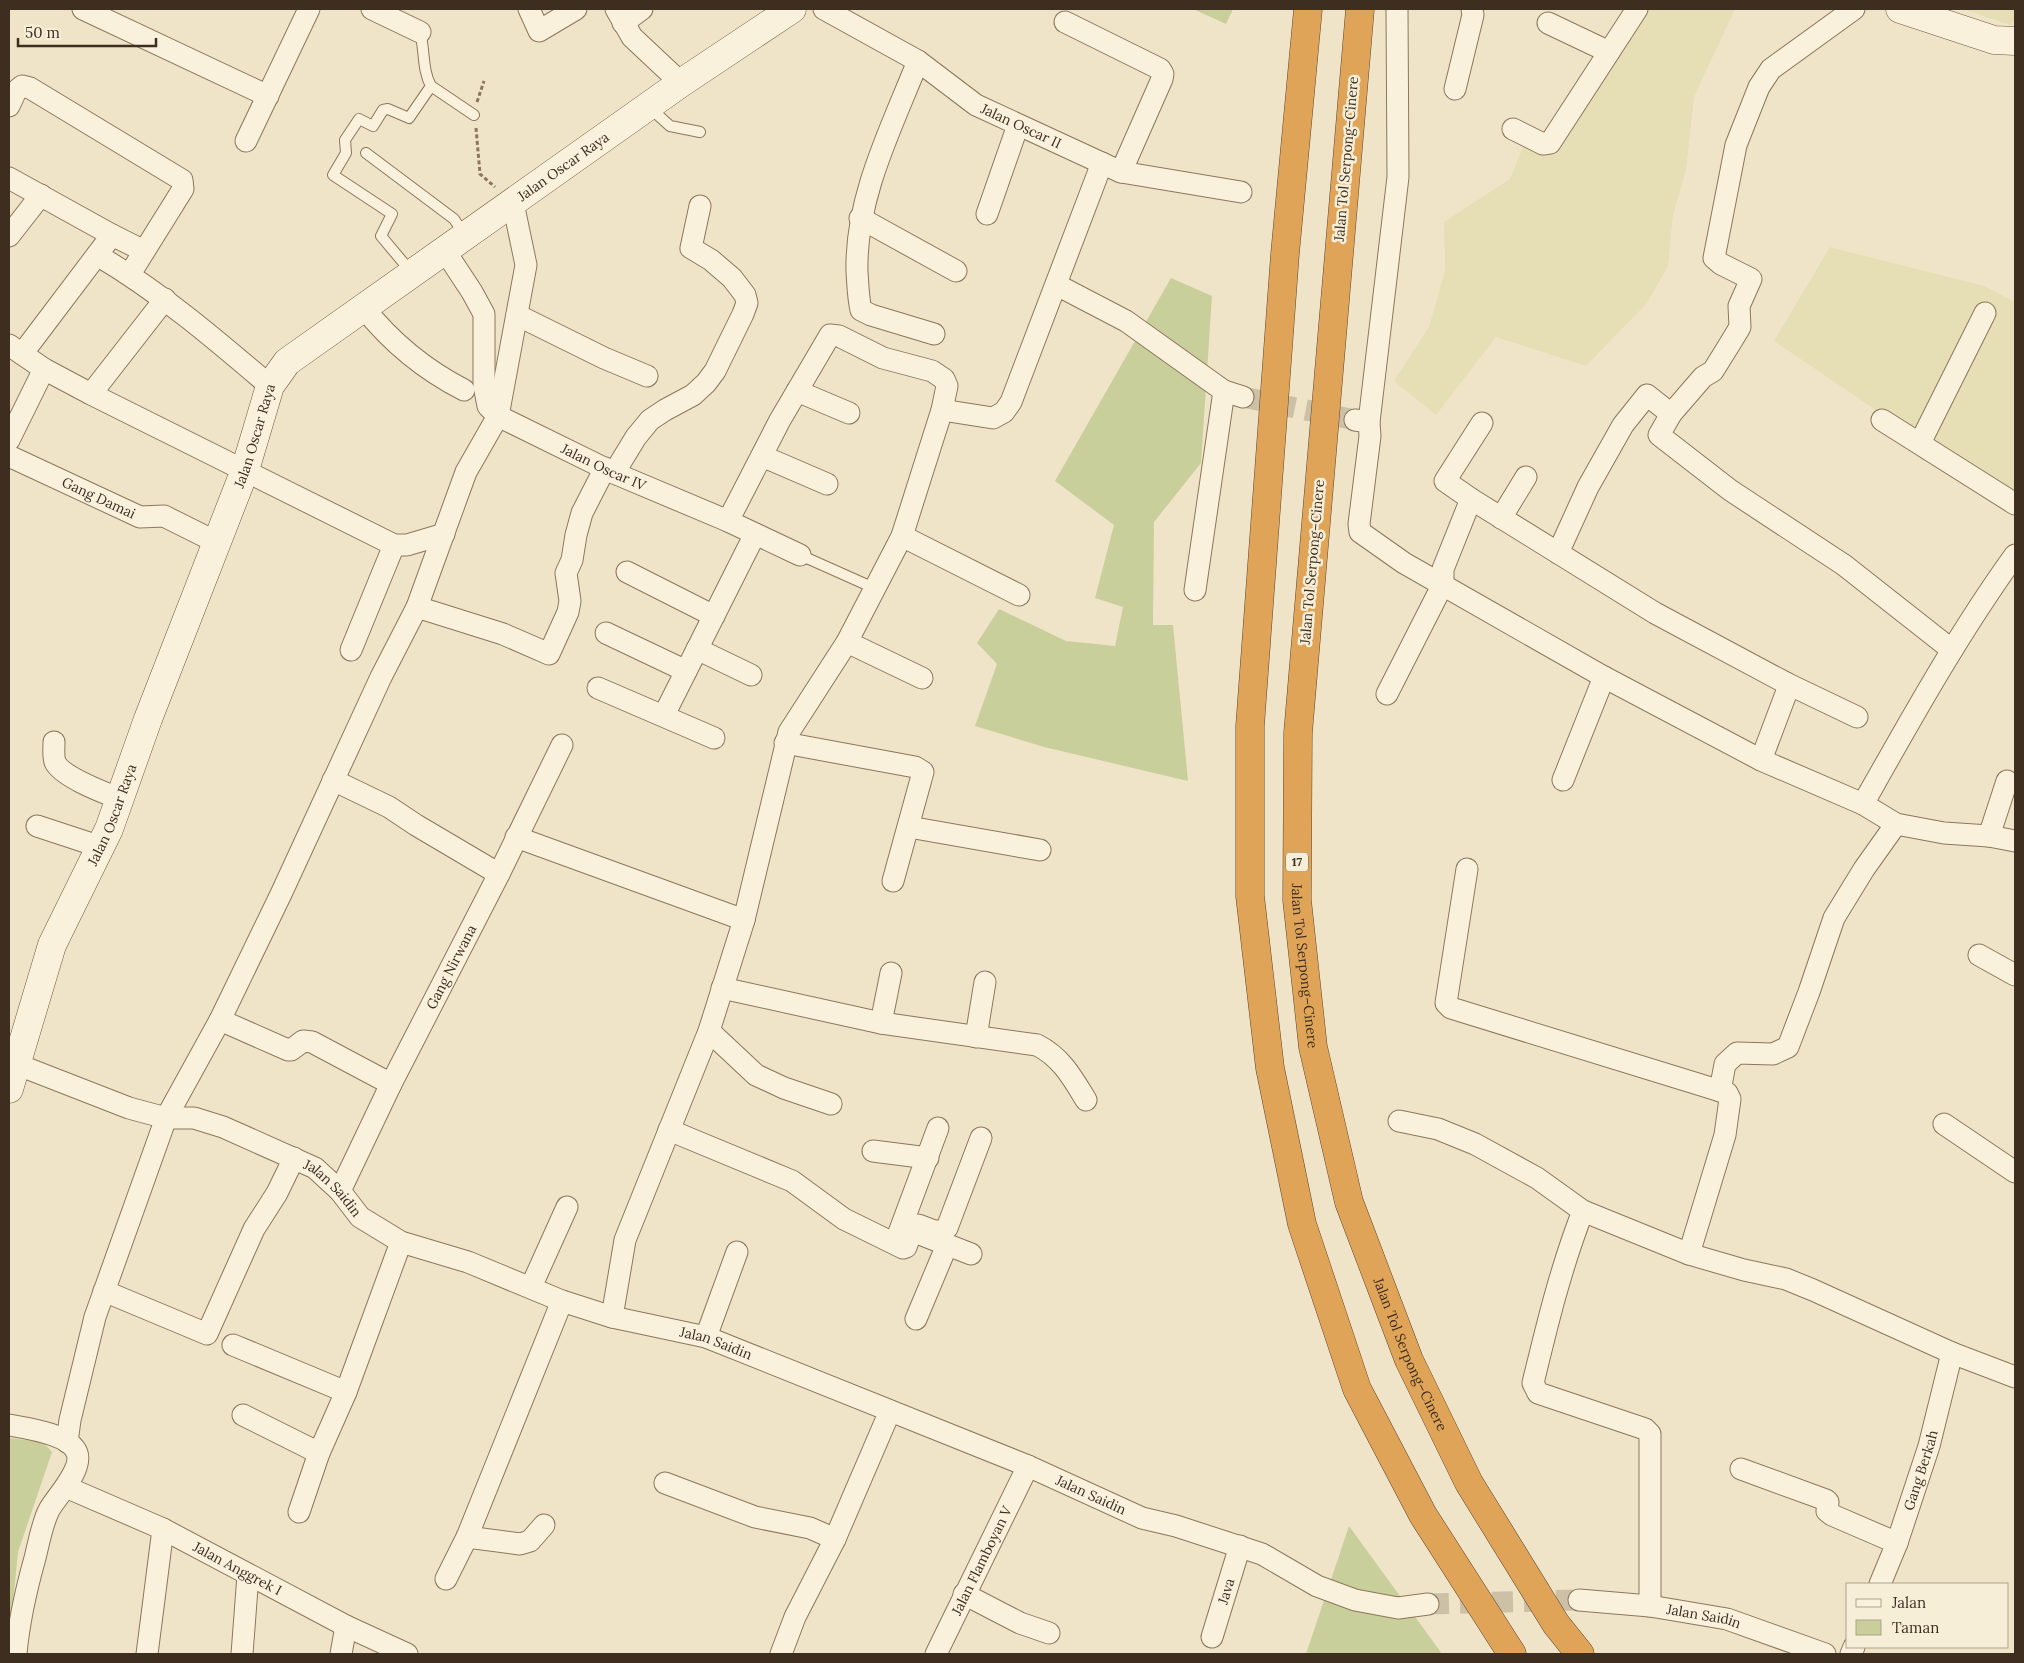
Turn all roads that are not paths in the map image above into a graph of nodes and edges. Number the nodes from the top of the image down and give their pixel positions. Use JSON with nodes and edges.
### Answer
{"nodes":[{"id":1,"x":83,"y":9,"type":"edge"},
{"id":2,"x":309,"y":9,"type":"edge"},
{"id":3,"x":372,"y":9,"type":"edge"},
{"id":4,"x":529,"y":9,"type":"edge"},
{"id":5,"x":576,"y":9,"type":"edge"},
{"id":6,"x":642,"y":9,"type":"edge"},
{"id":7,"x":792,"y":9,"type":"edge"},
{"id":8,"x":824,"y":9,"type":"edge"},
{"id":9,"x":1308,"y":9,"type":"edge"},
{"id":10,"x":1360,"y":9,"type":"edge"},
{"id":11,"x":1397,"y":9,"type":"edge"},
{"id":12,"x":1472,"y":9,"type":"edge"},
{"id":13,"x":1636,"y":9,"type":"edge"},
{"id":14,"x":1854,"y":9,"type":"edge"},
{"id":15,"x":1900,"y":9,"type":"edge"},
{"id":16,"x":619,"y":16,"type":"edge"},
{"id":17,"x":1066,"y":22,"type":"dead end"},
{"id":18,"x":1548,"y":23,"type":"dead end"},
{"id":19,"x":420,"y":32,"type":"joint"},
{"id":20,"x":2015,"y":41,"type":"edge"},
{"id":21,"x":1609,"y":52,"type":"junction"},
{"id":22,"x":918,"y":61,"type":"junction"},
{"id":23,"x":680,"y":84,"type":"junction"},
{"id":24,"x":431,"y":86,"type":"junction"},
{"id":25,"x":1455,"y":89,"type":"dead end"},
{"id":26,"x":268,"y":96,"type":"junction"},
{"id":27,"x":9,"y":106,"type":"edge"},
{"id":28,"x":649,"y":106,"type":"junction"},
{"id":29,"x":474,"y":115,"type":"road end"},
{"id":30,"x":1018,"y":126,"type":"junction"},
{"id":31,"x":1513,"y":129,"type":"dead end"},
{"id":32,"x":700,"y":132,"type":"dead end"},
{"id":33,"x":246,"y":141,"type":"dead end"},
{"id":34,"x":366,"y":153,"type":"dead end"},
{"id":35,"x":1111,"y":168,"type":"junction"},
{"id":36,"x":9,"y":178,"type":"edge"},
{"id":37,"x":1241,"y":192,"type":"dead end"},
{"id":38,"x":41,"y":194,"type":"junction"},
{"id":39,"x":513,"y":203,"type":"junction"},
{"id":40,"x":700,"y":206,"type":"dead end"},
{"id":41,"x":987,"y":214,"type":"dead end"},
{"id":42,"x":860,"y":218,"type":"junction"},
{"id":43,"x":112,"y":234,"type":"junction"},
{"id":44,"x":9,"y":236,"type":"edge"},
{"id":45,"x":455,"y":244,"type":"junction"},
{"id":46,"x":144,"y":251,"type":"junction"},
{"id":47,"x":98,"y":255,"type":"junction"},
{"id":48,"x":956,"y":271,"type":"dead end"},
{"id":49,"x":130,"y":274,"type":"junction"},
{"id":50,"x":413,"y":274,"type":"junction"},
{"id":51,"x":1057,"y":285,"type":"junction"},
{"id":52,"x":165,"y":299,"type":"junction"},
{"id":53,"x":364,"y":308,"type":"junction"},
{"id":54,"x":1985,"y":313,"type":"dead end"},
{"id":55,"x":517,"y":315,"type":"junction"},
{"id":56,"x":934,"y":334,"type":"dead end"},
{"id":57,"x":16,"y":350,"type":"edge"},
{"id":58,"x":44,"y":368,"type":"junction"},
{"id":59,"x":647,"y":376,"type":"dead end"},
{"id":60,"x":270,"y":386,"type":"junction"},
{"id":61,"x":464,"y":390,"type":"dead end"},
{"id":62,"x":797,"y":392,"type":"junction"},
{"id":63,"x":91,"y":394,"type":"junction"},
{"id":64,"x":942,"y":410,"type":"junction"},
{"id":65,"x":848,"y":413,"type":"dead end"},
{"id":66,"x":1671,"y":414,"type":"junction"},
{"id":67,"x":498,"y":416,"type":"junction"},
{"id":68,"x":1882,"y":420,"type":"dead end"},
{"id":69,"x":1482,"y":423,"type":"dead end"},
{"id":70,"x":9,"y":440,"type":"edge"},
{"id":71,"x":1920,"y":443,"type":"junction"},
{"id":72,"x":9,"y":456,"type":"edge"},
{"id":73,"x":762,"y":456,"type":"junction"},
{"id":74,"x":245,"y":470,"type":"junction"},
{"id":75,"x":609,"y":470,"type":"junction"},
{"id":76,"x":1526,"y":477,"type":"dead end"},
{"id":77,"x":827,"y":484,"type":"dead end"},
{"id":78,"x":1471,"y":499,"type":"junction"},
{"id":79,"x":2015,"y":504,"type":"edge"},
{"id":80,"x":1500,"y":518,"type":"junction"},
{"id":81,"x":728,"y":521,"type":"junction"},
{"id":82,"x":444,"y":534,"type":"junction"},
{"id":83,"x":755,"y":534,"type":"junction"},
{"id":84,"x":902,"y":536,"type":"junction"},
{"id":85,"x":218,"y":543,"type":"junction"},
{"id":86,"x":394,"y":545,"type":"junction"},
{"id":87,"x":1558,"y":553,"type":"junction"},
{"id":88,"x":800,"y":555,"type":"joint"},
{"id":89,"x":2015,"y":555,"type":"edge"},
{"id":90,"x":627,"y":572,"type":"dead end"},
{"id":91,"x":1443,"y":584,"type":"junction"},
{"id":92,"x":874,"y":588,"type":"junction"},
{"id":93,"x":1195,"y":590,"type":"dead end"},
{"id":94,"x":1019,"y":595,"type":"dead end"},
{"id":95,"x":416,"y":607,"type":"junction"},
{"id":96,"x":714,"y":616,"type":"junction"},
{"id":97,"x":606,"y":633,"type":"dead end"},
{"id":98,"x":847,"y":642,"type":"junction"},
{"id":99,"x":697,"y":649,"type":"junction"},
{"id":100,"x":351,"y":650,"type":"dead end"},
{"id":101,"x":1952,"y":650,"type":"junction"},
{"id":102,"x":686,"y":671,"type":"junction"},
{"id":103,"x":751,"y":675,"type":"dead end"},
{"id":104,"x":1604,"y":677,"type":"junction"},
{"id":105,"x":922,"y":678,"type":"dead end"},
{"id":106,"x":1786,"y":683,"type":"junction"},
{"id":107,"x":598,"y":688,"type":"dead end"},
{"id":108,"x":1387,"y":694,"type":"dead end"},
{"id":109,"x":664,"y":716,"type":"junction"},
{"id":110,"x":1857,"y":717,"type":"dead end"},
{"id":111,"x":714,"y":738,"type":"dead end"},
{"id":112,"x":54,"y":742,"type":"dead end"},
{"id":113,"x":785,"y":743,"type":"junction"},
{"id":114,"x":562,"y":745,"type":"dead end"},
{"id":115,"x":1761,"y":760,"type":"junction"},
{"id":116,"x":333,"y":780,"type":"junction"},
{"id":117,"x":1562,"y":780,"type":"dead end"},
{"id":118,"x":2008,"y":781,"type":"dead end"},
{"id":119,"x":120,"y":799,"type":"junction"},
{"id":120,"x":1863,"y":804,"type":"junction"},
{"id":121,"x":1896,"y":824,"type":"junction"},
{"id":122,"x":37,"y":826,"type":"dead end"},
{"id":123,"x":909,"y":827,"type":"junction"},
{"id":124,"x":1989,"y":836,"type":"junction"},
{"id":125,"x":516,"y":837,"type":"junction"},
{"id":126,"x":2015,"y":841,"type":"edge"},
{"id":127,"x":101,"y":847,"type":"junction"},
{"id":128,"x":1040,"y":850,"type":"dead end"},
{"id":129,"x":1467,"y":869,"type":"dead end"},
{"id":130,"x":499,"y":874,"type":"junction"},
{"id":131,"x":893,"y":882,"type":"dead end"},
{"id":132,"x":744,"y":920,"type":"junction"},
{"id":133,"x":1979,"y":955,"type":"dead end"},
{"id":134,"x":892,"y":972,"type":"dead end"},
{"id":135,"x":2015,"y":975,"type":"edge"},
{"id":136,"x":985,"y":982,"type":"dead end"},
{"id":137,"x":722,"y":988,"type":"junction"},
{"id":138,"x":220,"y":1020,"type":"junction"},
{"id":139,"x":881,"y":1023,"type":"junction"},
{"id":140,"x":709,"y":1031,"type":"junction"},
{"id":141,"x":976,"y":1037,"type":"junction"},
{"id":142,"x":16,"y":1064,"type":"junction"},
{"id":143,"x":390,"y":1084,"type":"junction"},
{"id":144,"x":9,"y":1089,"type":"edge"},
{"id":145,"x":1720,"y":1091,"type":"junction"},
{"id":146,"x":1086,"y":1100,"type":"dead end"},
{"id":147,"x":830,"y":1104,"type":"dead end"},
{"id":148,"x":166,"y":1118,"type":"junction"},
{"id":149,"x":1399,"y":1121,"type":"dead end"},
{"id":150,"x":1944,"y":1124,"type":"dead end"},
{"id":151,"x":938,"y":1128,"type":"dead end"},
{"id":152,"x":669,"y":1130,"type":"junction"},
{"id":153,"x":981,"y":1138,"type":"dead end"},
{"id":154,"x":874,"y":1150,"type":"dead end"},
{"id":155,"x":294,"y":1158,"type":"junction"},
{"id":156,"x":928,"y":1158,"type":"junction"},
{"id":157,"x":2015,"y":1172,"type":"edge"},
{"id":158,"x":340,"y":1191,"type":"junction"},
{"id":159,"x":567,"y":1207,"type":"dead end"},
{"id":160,"x":1583,"y":1211,"type":"junction"},
{"id":161,"x":905,"y":1219,"type":"junction"},
{"id":162,"x":891,"y":1240,"type":"junction"},
{"id":163,"x":401,"y":1242,"type":"junction"},
{"id":164,"x":946,"y":1245,"type":"junction"},
{"id":165,"x":737,"y":1252,"type":"dead end"},
{"id":166,"x":971,"y":1254,"type":"dead end"},
{"id":167,"x":1690,"y":1254,"type":"junction"},
{"id":168,"x":531,"y":1287,"type":"junction"},
{"id":169,"x":104,"y":1290,"type":"junction"},
{"id":170,"x":562,"y":1301,"type":"junction"},
{"id":171,"x":612,"y":1317,"type":"junction"},
{"id":172,"x":916,"y":1319,"type":"dead end"},
{"id":173,"x":706,"y":1337,"type":"junction"},
{"id":174,"x":233,"y":1345,"type":"dead end"},
{"id":175,"x":1952,"y":1353,"type":"junction"},
{"id":176,"x":2015,"y":1377,"type":"edge"},
{"id":177,"x":346,"y":1392,"type":"junction"},
{"id":178,"x":890,"y":1411,"type":"junction"},
{"id":179,"x":243,"y":1415,"type":"dead end"},
{"id":180,"x":9,"y":1425,"type":"edge"},
{"id":181,"x":67,"y":1442,"type":"junction"},
{"id":182,"x":319,"y":1453,"type":"junction"},
{"id":183,"x":1028,"y":1466,"type":"junction"},
{"id":184,"x":1741,"y":1469,"type":"dead end"},
{"id":185,"x":666,"y":1483,"type":"dead end"},
{"id":186,"x":66,"y":1487,"type":"junction"},
{"id":187,"x":299,"y":1512,"type":"dead end"},
{"id":188,"x":544,"y":1524,"type":"dead end"},
{"id":189,"x":163,"y":1529,"type":"junction"},
{"id":190,"x":467,"y":1537,"type":"junction"},
{"id":191,"x":835,"y":1538,"type":"junction"},
{"id":192,"x":1897,"y":1542,"type":"junction"},
{"id":193,"x":1240,"y":1546,"type":"junction"},
{"id":194,"x":248,"y":1575,"type":"junction"},
{"id":195,"x":446,"y":1579,"type":"dead end"},
{"id":196,"x":1880,"y":1583,"type":"edge"},
{"id":197,"x":964,"y":1594,"type":"junction"},
{"id":198,"x":1579,"y":1600,"type":"tunnel mouth"},
{"id":199,"x":1428,"y":1604,"type":"tunnel mouth"},
{"id":200,"x":1650,"y":1606,"type":"junction"},
{"id":201,"x":346,"y":1626,"type":"junction"},
{"id":202,"x":1049,"y":1633,"type":"dead end"},
{"id":203,"x":1212,"y":1637,"type":"dead end"},
{"id":204,"x":16,"y":1654,"type":"edge"},
{"id":205,"x":147,"y":1654,"type":"edge"},
{"id":206,"x":242,"y":1654,"type":"edge"},
{"id":207,"x":341,"y":1654,"type":"edge"},
{"id":208,"x":406,"y":1654,"type":"edge"},
{"id":209,"x":781,"y":1654,"type":"edge"},
{"id":210,"x":936,"y":1654,"type":"edge"},
{"id":211,"x":1512,"y":1654,"type":"edge"},
{"id":212,"x":1580,"y":1654,"type":"edge"},
{"id":213,"x":1825,"y":1654,"type":"edge"}],
"edges":[{"from":1,"to":26,"type":"street"},
{"from":2,"to":26,"type":"street"},
{"from":3,"to":19,"type":"street"},
{"from":4,"to":5,"type":"street"},
{"from":6,"to":16,"type":"street"},
{"from":7,"to":23,"type":"street","name":"Jalan Oscar Raya"},
{"from":8,"to":22,"type":"street","name":"Jalan Oscar II"},
{"from":9,"to":211,"type":"highway"},
{"from":10,"to":212,"type":"highway","name":"Jalan Tol Serpong–Cinere","number":"17"},
{"from":11,"to":91,"type":"street"},
{"from":12,"to":25,"type":"street"},
{"from":13,"to":21,"type":"street"},
{"from":14,"to":66,"type":"street"},
{"from":15,"to":20,"type":"street"},
{"from":16,"to":23,"type":"street"},
{"from":17,"to":35,"type":"street"},
{"from":18,"to":21,"type":"street"},
{"from":19,"to":24,"type":"lane"},
{"from":21,"to":31,"type":"street"},
{"from":22,"to":30,"type":"street","name":"Jalan Oscar II"},
{"from":22,"to":42,"type":"street"},
{"from":23,"to":28,"type":"street","name":"Jalan Oscar Raya"},
{"from":24,"to":29,"type":"lane"},
{"from":24,"to":50,"type":"lane"},
{"from":26,"to":33,"type":"street"},
{"from":27,"to":46,"type":"street"},
{"from":28,"to":32,"type":"lane"},
{"from":28,"to":39,"type":"street","name":"Jalan Oscar Raya"},
{"from":30,"to":35,"type":"street","name":"Jalan Oscar II"},
{"from":30,"to":41,"type":"street"},
{"from":34,"to":45,"type":"lane"},
{"from":35,"to":37,"type":"street","name":"Jalan Oscar II"},
{"from":35,"to":51,"type":"street"},
{"from":36,"to":38,"type":"street"},
{"from":38,"to":43,"type":"street"},
{"from":38,"to":44,"type":"street"},
{"from":39,"to":45,"type":"street","name":"Jalan Oscar Raya"},
{"from":39,"to":55,"type":"street"},
{"from":40,"to":75,"type":"street"},
{"from":42,"to":48,"type":"street"},
{"from":42,"to":56,"type":"street"},
{"from":43,"to":46,"type":"street"},
{"from":43,"to":47,"type":"street"},
{"from":45,"to":50,"type":"street","name":"Jalan Oscar Raya"},
{"from":45,"to":67,"type":"street"},
{"from":46,"to":49,"type":"street"},
{"from":47,"to":49,"type":"street"},
{"from":47,"to":57,"type":"street"},
{"from":49,"to":52,"type":"street"},
{"from":50,"to":53,"type":"street","name":"Jalan Oscar Raya"},
{"from":51,"to":64,"type":"street"},
{"from":51,"to":93,"type":"street"},
{"from":52,"to":60,"type":"street"},
{"from":52,"to":63,"type":"street"},
{"from":53,"to":60,"type":"street","name":"Jalan Oscar Raya"},
{"from":53,"to":61,"type":"street"},
{"from":54,"to":71,"type":"street"},
{"from":55,"to":59,"type":"street"},
{"from":55,"to":67,"type":"street"},
{"from":57,"to":58,"type":"street"},
{"from":58,"to":63,"type":"street"},
{"from":58,"to":70,"type":"street"},
{"from":60,"to":74,"type":"street","name":"Jalan Oscar Raya"},
{"from":62,"to":64,"type":"street"},
{"from":62,"to":65,"type":"street"},
{"from":62,"to":73,"type":"street"},
{"from":63,"to":74,"type":"street"},
{"from":64,"to":84,"type":"street"},
{"from":66,"to":87,"type":"street"},
{"from":66,"to":101,"type":"street"},
{"from":67,"to":75,"type":"street","name":"Jalan Oscar IV"},
{"from":67,"to":82,"type":"street"},
{"from":68,"to":71,"type":"street"},
{"from":69,"to":78,"type":"street"},
{"from":71,"to":79,"type":"street"},
{"from":72,"to":85,"type":"street","name":"Gang Damai"},
{"from":73,"to":77,"type":"street"},
{"from":73,"to":81,"type":"street"},
{"from":74,"to":85,"type":"street","name":"Jalan Oscar Raya"},
{"from":74,"to":86,"type":"street"},
{"from":75,"to":81,"type":"street","name":"Jalan Oscar IV"},
{"from":75,"to":95,"type":"street"},
{"from":76,"to":80,"type":"street"},
{"from":78,"to":80,"type":"street"},
{"from":78,"to":91,"type":"street"},
{"from":80,"to":87,"type":"street"},
{"from":81,"to":83,"type":"street","name":"Jalan Oscar IV"},
{"from":82,"to":86,"type":"street"},
{"from":82,"to":95,"type":"street"},
{"from":83,"to":88,"type":"street","name":"Jalan Oscar IV"},
{"from":83,"to":96,"type":"street"},
{"from":84,"to":92,"type":"street"},
{"from":84,"to":94,"type":"street"},
{"from":85,"to":119,"type":"street","name":"Jalan Oscar Raya"},
{"from":86,"to":100,"type":"street"},
{"from":87,"to":106,"type":"street"},
{"from":88,"to":92,"type":"lane","name":"Jalan Oscar IV"},
{"from":89,"to":101,"type":"street"},
{"from":90,"to":96,"type":"street"},
{"from":91,"to":104,"type":"street"},
{"from":91,"to":108,"type":"street"},
{"from":92,"to":98,"type":"street"},
{"from":95,"to":116,"type":"street"},
{"from":96,"to":99,"type":"street"},
{"from":97,"to":102,"type":"street"},
{"from":98,"to":105,"type":"street"},
{"from":98,"to":113,"type":"street"},
{"from":99,"to":102,"type":"street"},
{"from":99,"to":103,"type":"street"},
{"from":101,"to":120,"type":"street"},
{"from":102,"to":109,"type":"street"},
{"from":104,"to":115,"type":"street"},
{"from":104,"to":117,"type":"street"},
{"from":106,"to":110,"type":"street"},
{"from":106,"to":115,"type":"street"},
{"from":107,"to":109,"type":"street"},
{"from":109,"to":111,"type":"street"},
{"from":112,"to":119,"type":"street"},
{"from":113,"to":123,"type":"street"},
{"from":113,"to":132,"type":"street"},
{"from":114,"to":125,"type":"street","name":"Gang Nirwana"},
{"from":115,"to":120,"type":"street"},
{"from":116,"to":130,"type":"street"},
{"from":116,"to":138,"type":"street"},
{"from":118,"to":124,"type":"street"},
{"from":119,"to":127,"type":"street","name":"Jalan Oscar Raya"},
{"from":120,"to":121,"type":"street"},
{"from":121,"to":124,"type":"street"},
{"from":121,"to":145,"type":"street"},
{"from":122,"to":127,"type":"street"},
{"from":123,"to":128,"type":"street"},
{"from":123,"to":131,"type":"street"},
{"from":124,"to":126,"type":"street"},
{"from":125,"to":130,"type":"street","name":"Gang Nirwana"},
{"from":125,"to":132,"type":"street"},
{"from":127,"to":142,"type":"street","name":"Jalan Oscar Raya"},
{"from":129,"to":145,"type":"street"},
{"from":130,"to":143,"type":"street","name":"Gang Nirwana"},
{"from":132,"to":137,"type":"street"},
{"from":133,"to":135,"type":"street"},
{"from":134,"to":139,"type":"street"},
{"from":136,"to":141,"type":"street"},
{"from":137,"to":139,"type":"street"},
{"from":137,"to":140,"type":"street"},
{"from":138,"to":143,"type":"street"},
{"from":138,"to":148,"type":"street"},
{"from":139,"to":141,"type":"street"},
{"from":140,"to":147,"type":"street"},
{"from":140,"to":152,"type":"street"},
{"from":141,"to":146,"type":"street"},
{"from":142,"to":144,"type":"street","name":"Jalan Oscar Raya"},
{"from":142,"to":148,"type":"street","name":"Jalan Saidin"},
{"from":143,"to":158,"type":"street","name":"Gang Nirwana"},
{"from":145,"to":167,"type":"street"},
{"from":148,"to":155,"type":"street","name":"Jalan Saidin"},
{"from":148,"to":169,"type":"street"},
{"from":149,"to":160,"type":"street"},
{"from":150,"to":157,"type":"street"},
{"from":151,"to":156,"type":"street"},
{"from":152,"to":162,"type":"street"},
{"from":152,"to":171,"type":"street"},
{"from":153,"to":161,"type":"street"},
{"from":154,"to":156,"type":"street"},
{"from":155,"to":158,"type":"street","name":"Jalan Saidin"},
{"from":155,"to":169,"type":"street"},
{"from":156,"to":161,"type":"street"},
{"from":158,"to":163,"type":"street","name":"Jalan Saidin"},
{"from":159,"to":168,"type":"street"},
{"from":160,"to":167,"type":"street"},
{"from":160,"to":200,"type":"street"},
{"from":161,"to":162,"type":"street"},
{"from":162,"to":164,"type":"street"},
{"from":163,"to":168,"type":"street","name":"Jalan Saidin"},
{"from":163,"to":177,"type":"street"},
{"from":164,"to":166,"type":"street"},
{"from":164,"to":172,"type":"street"},
{"from":165,"to":173,"type":"street"},
{"from":167,"to":175,"type":"street"},
{"from":168,"to":170,"type":"street","name":"Jalan Saidin"},
{"from":169,"to":181,"type":"street"},
{"from":170,"to":171,"type":"street","name":"Jalan Saidin"},
{"from":170,"to":190,"type":"street"},
{"from":171,"to":173,"type":"street","name":"Jalan Saidin"},
{"from":173,"to":178,"type":"street","name":"Jalan Saidin"},
{"from":174,"to":177,"type":"street"},
{"from":175,"to":176,"type":"street"},
{"from":175,"to":192,"type":"street","name":"Gang Berkah"},
{"from":177,"to":182,"type":"street"},
{"from":178,"to":183,"type":"street","name":"Jalan Saidin"},
{"from":178,"to":191,"type":"street"},
{"from":179,"to":182,"type":"street"},
{"from":180,"to":181,"type":"street"},
{"from":181,"to":186,"type":"street"},
{"from":182,"to":187,"type":"street"},
{"from":183,"to":193,"type":"street","name":"Jalan Saidin"},
{"from":183,"to":197,"type":"street","name":"Jalan Flamboyan V"},
{"from":184,"to":192,"type":"street"},
{"from":185,"to":191,"type":"street"},
{"from":186,"to":189,"type":"street","name":"Jalan Anggrek I"},
{"from":186,"to":204,"type":"street"},
{"from":188,"to":190,"type":"street"},
{"from":189,"to":194,"type":"street","name":"Jalan Anggrek I"},
{"from":189,"to":205,"type":"street"},
{"from":190,"to":195,"type":"street"},
{"from":191,"to":209,"type":"street"},
{"from":192,"to":196,"type":"street","name":"Gang Berkah"},
{"from":193,"to":199,"type":"street","name":"Jalan Saidin"},
{"from":193,"to":203,"type":"street","name":"Java"},
{"from":194,"to":201,"type":"street","name":"Jalan Anggrek I"},
{"from":194,"to":206,"type":"street"},
{"from":197,"to":202,"type":"street"},
{"from":197,"to":210,"type":"street","name":"Jalan Flamboyan V"},
{"from":198,"to":200,"type":"street","name":"Jalan Saidin"},
{"from":200,"to":213,"type":"street","name":"Jalan Saidin"},
{"from":201,"to":207,"type":"street"},
{"from":201,"to":208,"type":"street","name":"Jalan Anggrek I"}]}
